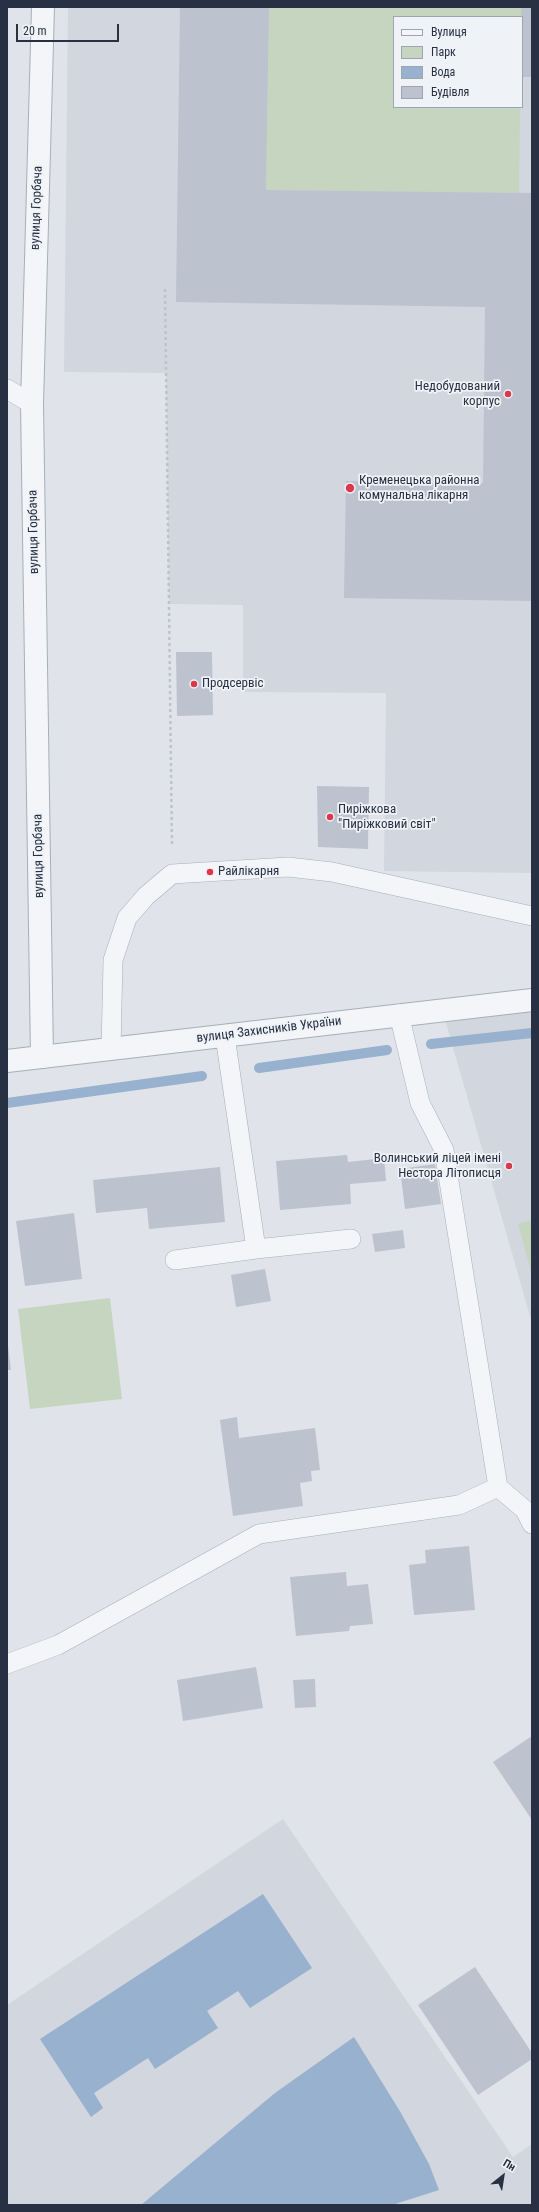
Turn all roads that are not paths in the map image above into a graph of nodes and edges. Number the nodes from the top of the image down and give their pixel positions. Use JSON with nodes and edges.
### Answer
{"nodes":[{"id":1,"x":43,"y":7,"type":"edge"},
{"id":2,"x":7,"y":389,"type":"edge"},
{"id":3,"x":7,"y":403,"type":"edge"},
{"id":4,"x":32,"y":404,"type":"junction"},
{"id":5,"x":532,"y":916,"type":"edge"},
{"id":6,"x":532,"y":1000,"type":"edge"},
{"id":7,"x":400,"y":1014,"type":"junction"},
{"id":8,"x":225,"y":1036,"type":"junction"},
{"id":9,"x":111,"y":1050,"type":"junction"},
{"id":10,"x":42,"y":1057,"type":"junction"},
{"id":11,"x":7,"y":1061,"type":"edge"},
{"id":12,"x":351,"y":1239,"type":"dead end"},
{"id":13,"x":256,"y":1249,"type":"junction"},
{"id":14,"x":175,"y":1260,"type":"dead end"},
{"id":15,"x":498,"y":1487,"type":"junction"},
{"id":16,"x":532,"y":1524,"type":"edge"},
{"id":17,"x":7,"y":1664,"type":"edge"}],
"edges":[{"from":1,"to":4,"type":"street","name":"вулиця Горбача"},
{"from":2,"to":4,"type":"lane"},
{"from":3,"to":4,"type":"lane"},
{"from":4,"to":10,"type":"street","name":"вулиця Горбача"},
{"from":5,"to":9,"type":"lane"},
{"from":6,"to":7,"type":"street","name":"вулиця Захисників України"},
{"from":7,"to":8,"type":"street","name":"вулиця Захисників України"},
{"from":7,"to":15,"type":"lane"},
{"from":8,"to":9,"type":"street","name":"вулиця Захисників України"},
{"from":8,"to":13,"type":"lane"},
{"from":9,"to":10,"type":"street","name":"вулиця Захисників України"},
{"from":10,"to":11,"type":"street","name":"вулиця Захисників України"},
{"from":12,"to":13,"type":"lane"},
{"from":13,"to":14,"type":"lane"},
{"from":15,"to":16,"type":"lane"},
{"from":15,"to":17,"type":"lane"}]}
